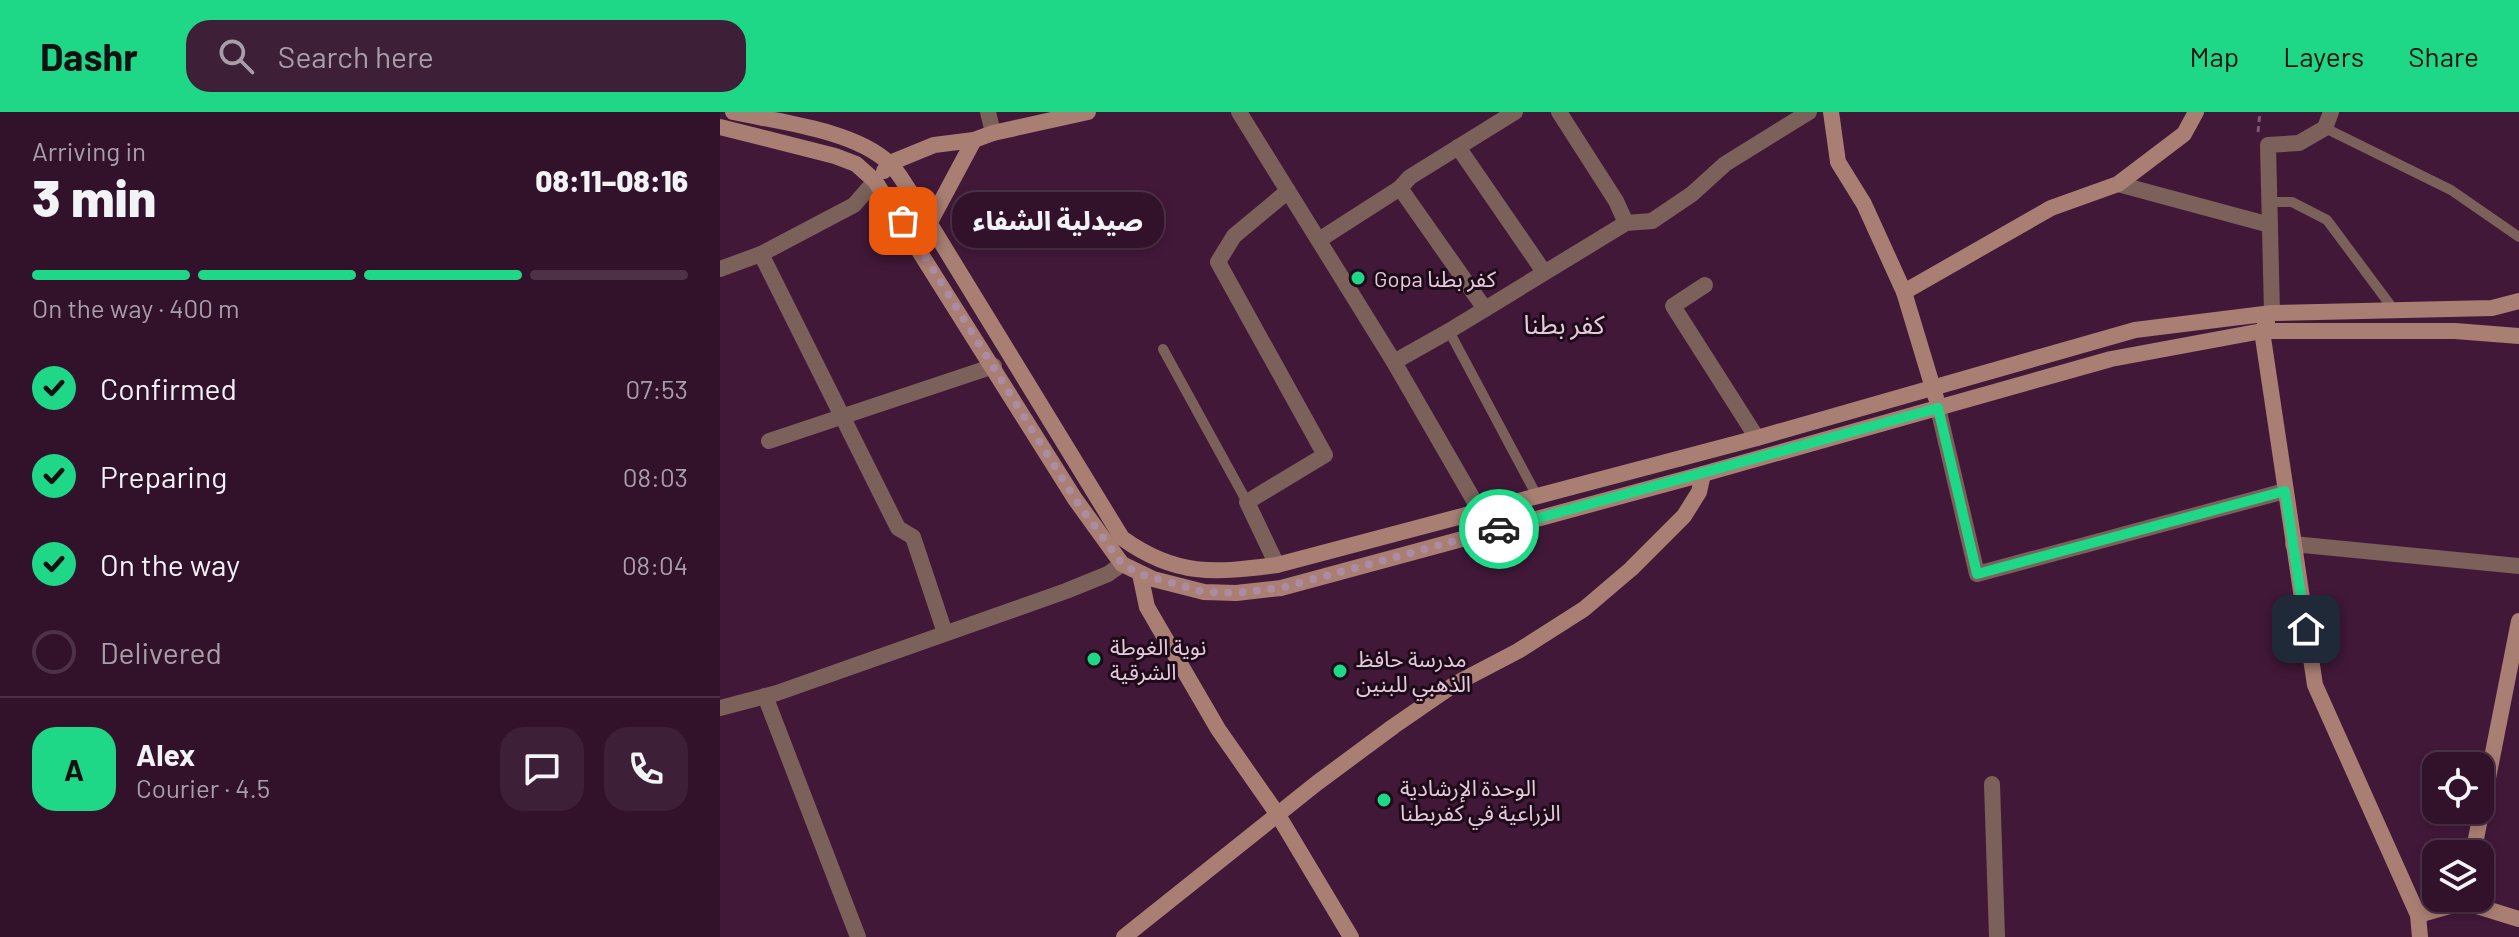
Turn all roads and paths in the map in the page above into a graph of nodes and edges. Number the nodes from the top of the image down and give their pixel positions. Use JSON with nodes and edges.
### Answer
{"nodes":[{"id":1,"x":733,"y":112,"type":"edge"},
{"id":2,"x":988,"y":112,"type":"edge"},
{"id":3,"x":1239,"y":112,"type":"edge"},
{"id":4,"x":1515,"y":112,"type":"edge"},
{"id":5,"x":1559,"y":112,"type":"edge"},
{"id":6,"x":1809,"y":112,"type":"edge"},
{"id":7,"x":1831,"y":112,"type":"edge"},
{"id":8,"x":2196,"y":112,"type":"edge"},
{"id":9,"x":1080,"y":113,"type":"edge"},
{"id":10,"x":795,"y":119,"type":"edge"},
{"id":11,"x":2328,"y":120,"type":"edge"},
{"id":12,"x":720,"y":127,"type":"edge"},
{"id":13,"x":993,"y":133,"type":"junction"},
{"id":14,"x":974,"y":140,"type":"junction"},
{"id":15,"x":1458,"y":147,"type":"junction"},
{"id":16,"x":890,"y":163,"type":"junction"},
{"id":17,"x":875,"y":181,"type":"junction"},
{"id":18,"x":2118,"y":184,"type":"junction"},
{"id":19,"x":1400,"y":188,"type":"junction"},
{"id":20,"x":1288,"y":191,"type":"junction"},
{"id":21,"x":2269,"y":202,"type":"junction"},
{"id":22,"x":1626,"y":223,"type":"junction"},
{"id":23,"x":929,"y":224,"type":"junction"},
{"id":24,"x":2270,"y":225,"type":"junction"},
{"id":25,"x":2519,"y":237,"type":"edge"},
{"id":26,"x":1319,"y":240,"type":"junction"},
{"id":27,"x":761,"y":254,"type":"junction"},
{"id":28,"x":720,"y":269,"type":"edge"},
{"id":29,"x":1544,"y":272,"type":"junction"},
{"id":30,"x":1705,"y":285,"type":"dead end"},
{"id":31,"x":1904,"y":292,"type":"junction"},
{"id":32,"x":2519,"y":301,"type":"edge"},
{"id":33,"x":1485,"y":309,"type":"junction"},
{"id":34,"x":2394,"y":310,"type":"junction"},
{"id":35,"x":2272,"y":313,"type":"junction"},
{"id":36,"x":1449,"y":331,"type":"junction"},
{"id":37,"x":2262,"y":331,"type":"junction"},
{"id":38,"x":2519,"y":336,"type":"edge"},
{"id":39,"x":1163,"y":349,"type":"dead end"},
{"id":40,"x":1394,"y":362,"type":"junction"},
{"id":41,"x":994,"y":366,"type":"junction"},
{"id":42,"x":1933,"y":388,"type":"junction"},
{"id":43,"x":1938,"y":408,"type":"junction"},
{"id":44,"x":841,"y":417,"type":"junction"},
{"id":45,"x":1757,"y":438,"type":"junction"},
{"id":46,"x":769,"y":441,"type":"dead end"},
{"id":47,"x":1703,"y":474,"type":"junction"},
{"id":48,"x":2285,"y":491,"type":"junction"},
{"id":49,"x":1537,"y":496,"type":"junction"},
{"id":50,"x":1247,"y":502,"type":"junction"},
{"id":51,"x":1480,"y":511,"type":"junction"},
{"id":52,"x":2293,"y":544,"type":"junction"},
{"id":53,"x":1122,"y":564,"type":"junction"},
{"id":54,"x":1277,"y":565,"type":"junction"},
{"id":55,"x":2519,"y":566,"type":"edge"},
{"id":56,"x":1140,"y":574,"type":"junction"},
{"id":57,"x":2519,"y":621,"type":"edge"},
{"id":58,"x":945,"y":633,"type":"junction"},
{"id":59,"x":765,"y":696,"type":"junction"},
{"id":60,"x":720,"y":708,"type":"edge"},
{"id":61,"x":1992,"y":784,"type":"dead end"},
{"id":62,"x":1278,"y":815,"type":"junction"},
{"id":63,"x":2476,"y":840,"type":"edge"},
{"id":64,"x":2494,"y":910,"type":"edge"},
{"id":65,"x":2427,"y":912,"type":"edge"},
{"id":66,"x":2418,"y":915,"type":"junction"},
{"id":67,"x":2519,"y":919,"type":"edge"},
{"id":68,"x":858,"y":937,"type":"edge"},
{"id":69,"x":1124,"y":937,"type":"edge"},
{"id":70,"x":1351,"y":937,"type":"edge"},
{"id":71,"x":1997,"y":937,"type":"edge"},
{"id":72,"x":2420,"y":937,"type":"edge"}],
"edges":[{"from":1,"to":10,"type":"main road"},
{"from":2,"to":13,"type":"street"},
{"from":3,"to":20,"type":"street"},
{"from":4,"to":15,"type":"street"},
{"from":5,"to":22,"type":"street"},
{"from":6,"to":22,"type":"street"},
{"from":7,"to":31,"type":"main road"},
{"from":8,"to":18,"type":"main road"},
{"from":9,"to":13,"type":"main road"},
{"from":10,"to":16,"type":"main road"},
{"from":11,"to":21,"type":"street"},
{"from":11,"to":25,"type":"lane"},
{"from":12,"to":17,"type":"main road"},
{"from":13,"to":14,"type":"main road"},
{"from":14,"to":16,"type":"main road"},
{"from":14,"to":23,"type":"main road"},
{"from":15,"to":19,"type":"street"},
{"from":15,"to":29,"type":"street"},
{"from":16,"to":17,"type":"main road"},
{"from":16,"to":23,"type":"main road"},
{"from":17,"to":27,"type":"street"},
{"from":17,"to":41,"type":"main road"},
{"from":18,"to":24,"type":"street"},
{"from":18,"to":31,"type":"main road"},
{"from":19,"to":26,"type":"street"},
{"from":19,"to":33,"type":"street"},
{"from":20,"to":26,"type":"street"},
{"from":20,"to":50,"type":"street"},
{"from":21,"to":24,"type":"street"},
{"from":21,"to":34,"type":"lane"},
{"from":22,"to":29,"type":"street"},
{"from":23,"to":54,"type":"main road"},
{"from":24,"to":35,"type":"street"},
{"from":26,"to":40,"type":"street"},
{"from":27,"to":28,"type":"street"},
{"from":27,"to":44,"type":"street"},
{"from":29,"to":33,"type":"street"},
{"from":30,"to":45,"type":"street"},
{"from":31,"to":42,"type":"main road"},
{"from":32,"to":34,"type":"main road"},
{"from":33,"to":36,"type":"street"},
{"from":34,"to":35,"type":"main road"},
{"from":35,"to":37,"type":"main road"},
{"from":35,"to":42,"type":"main road"},
{"from":36,"to":40,"type":"street"},
{"from":36,"to":49,"type":"lane"},
{"from":37,"to":38,"type":"main road"},
{"from":37,"to":43,"type":"main road"},
{"from":37,"to":48,"type":"main road"},
{"from":39,"to":50,"type":"lane"},
{"from":40,"to":51,"type":"street"},
{"from":41,"to":44,"type":"street"},
{"from":41,"to":53,"type":"main road"},
{"from":42,"to":43,"type":"main road"},
{"from":42,"to":45,"type":"main road"},
{"from":43,"to":47,"type":"main road"},
{"from":43,"to":48,"type":"street"},
{"from":44,"to":46,"type":"street"},
{"from":44,"to":58,"type":"street"},
{"from":45,"to":49,"type":"main road"},
{"from":47,"to":56,"type":"main road"},
{"from":47,"to":62,"type":"main road"},
{"from":48,"to":52,"type":"main road"},
{"from":49,"to":51,"type":"main road"},
{"from":50,"to":54,"type":"street"},
{"from":51,"to":54,"type":"main road"},
{"from":52,"to":55,"type":"street"},
{"from":52,"to":66,"type":"main road"},
{"from":53,"to":56,"type":"main road"},
{"from":53,"to":58,"type":"street"},
{"from":56,"to":62,"type":"main road"},
{"from":57,"to":63,"type":"main road"},
{"from":58,"to":59,"type":"street"},
{"from":59,"to":60,"type":"street"},
{"from":59,"to":68,"type":"street"},
{"from":61,"to":71,"type":"street"},
{"from":62,"to":69,"type":"main road"},
{"from":62,"to":70,"type":"main road"},
{"from":64,"to":67,"type":"main road"},
{"from":65,"to":66,"type":"main road"},
{"from":66,"to":72,"type":"main road"}]}
